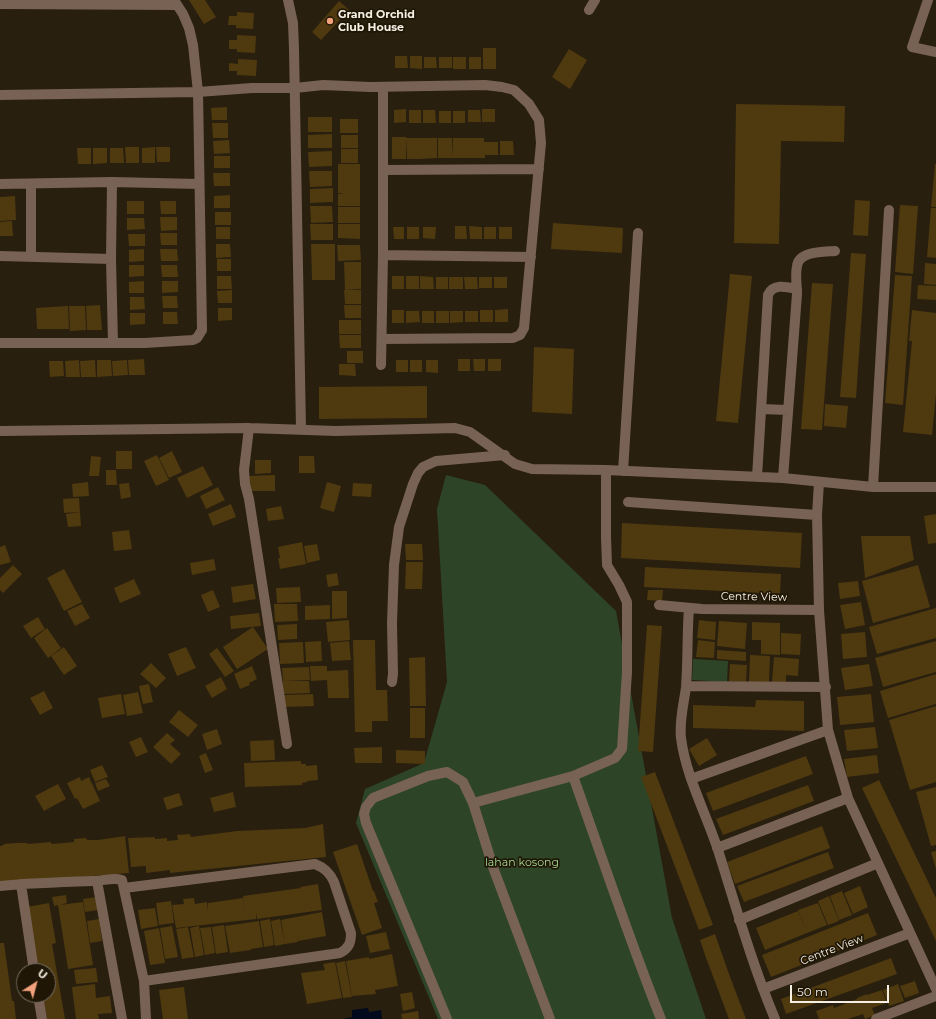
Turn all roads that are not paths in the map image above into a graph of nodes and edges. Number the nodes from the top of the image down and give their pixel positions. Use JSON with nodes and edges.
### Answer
{"nodes":[{"id":1,"x":288,"y":0,"type":"edge"},
{"id":2,"x":595,"y":0,"type":"edge"},
{"id":3,"x":928,"y":0,"type":"edge"},
{"id":4,"x":175,"y":2,"type":"edge"},
{"id":5,"x":0,"y":4,"type":"edge"},
{"id":6,"x":590,"y":10,"type":"dead end"},
{"id":7,"x":936,"y":52,"type":"edge"},
{"id":8,"x":382,"y":86,"type":"junction"},
{"id":9,"x":295,"y":88,"type":"junction"},
{"id":10,"x":198,"y":92,"type":"junction"},
{"id":11,"x":0,"y":95,"type":"edge"},
{"id":12,"x":539,"y":169,"type":"junction"},
{"id":13,"x":383,"y":170,"type":"junction"},
{"id":14,"x":112,"y":182,"type":"junction"},
{"id":15,"x":0,"y":184,"type":"edge"},
{"id":16,"x":31,"y":184,"type":"junction"},
{"id":17,"x":199,"y":184,"type":"junction"},
{"id":18,"x":889,"y":210,"type":"dead end"},
{"id":19,"x":638,"y":233,"type":"dead end"},
{"id":20,"x":835,"y":251,"type":"dead end"},
{"id":21,"x":383,"y":255,"type":"junction"},
{"id":22,"x":0,"y":256,"type":"edge"},
{"id":23,"x":31,"y":256,"type":"junction"},
{"id":24,"x":531,"y":257,"type":"junction"},
{"id":25,"x":111,"y":259,"type":"junction"},
{"id":26,"x":797,"y":288,"type":"junction"},
{"id":27,"x":382,"y":339,"type":"junction"},
{"id":28,"x":0,"y":343,"type":"edge"},
{"id":29,"x":113,"y":343,"type":"junction"},
{"id":30,"x":381,"y":365,"type":"dead end"},
{"id":31,"x":761,"y":409,"type":"junction"},
{"id":32,"x":788,"y":410,"type":"junction"},
{"id":33,"x":249,"y":428,"type":"junction"},
{"id":34,"x":301,"y":429,"type":"junction"},
{"id":35,"x":0,"y":431,"type":"edge"},
{"id":36,"x":505,"y":455,"type":"junction"},
{"id":37,"x":606,"y":470,"type":"junction"},
{"id":38,"x":623,"y":471,"type":"junction"},
{"id":39,"x":757,"y":477,"type":"junction"},
{"id":40,"x":783,"y":478,"type":"junction"},
{"id":41,"x":819,"y":482,"type":"junction"},
{"id":42,"x":872,"y":487,"type":"junction"},
{"id":43,"x":936,"y":487,"type":"edge"},
{"id":44,"x":628,"y":502,"type":"dead end"},
{"id":45,"x":817,"y":515,"type":"junction"},
{"id":46,"x":659,"y":605,"type":"dead end"},
{"id":47,"x":689,"y":608,"type":"junction"},
{"id":48,"x":819,"y":610,"type":"junction"},
{"id":49,"x":392,"y":682,"type":"dead end"},
{"id":50,"x":686,"y":686,"type":"junction"},
{"id":51,"x":826,"y":687,"type":"junction"},
{"id":52,"x":828,"y":730,"type":"junction"},
{"id":53,"x":287,"y":744,"type":"dead end"},
{"id":54,"x":573,"y":776,"type":"junction"},
{"id":55,"x":691,"y":779,"type":"junction"},
{"id":56,"x":848,"y":798,"type":"junction"},
{"id":57,"x":473,"y":803,"type":"junction"},
{"id":58,"x":718,"y":848,"type":"junction"},
{"id":59,"x":878,"y":863,"type":"junction"},
{"id":60,"x":97,"y":881,"type":"junction"},
{"id":61,"x":21,"y":884,"type":"junction"},
{"id":62,"x":0,"y":886,"type":"edge"},
{"id":63,"x":124,"y":888,"type":"junction"},
{"id":64,"x":739,"y":920,"type":"junction"},
{"id":65,"x":910,"y":933,"type":"junction"},
{"id":66,"x":33,"y":963,"type":"edge"},
{"id":67,"x":144,"y":981,"type":"junction"},
{"id":68,"x":762,"y":989,"type":"junction"},
{"id":69,"x":936,"y":989,"type":"edge"},
{"id":70,"x":936,"y":996,"type":"edge"},
{"id":71,"x":39,"y":1003,"type":"edge"},
{"id":72,"x":42,"y":1019,"type":"edge"},
{"id":73,"x":122,"y":1019,"type":"edge"},
{"id":74,"x":146,"y":1019,"type":"edge"},
{"id":75,"x":447,"y":1019,"type":"edge"},
{"id":76,"x":550,"y":1019,"type":"edge"},
{"id":77,"x":661,"y":1019,"type":"edge"},
{"id":78,"x":775,"y":1019,"type":"edge"},
{"id":79,"x":876,"y":1019,"type":"edge"}],
"edges":[{"from":1,"to":9,"type":"street"},
{"from":2,"to":6,"type":"street"},
{"from":3,"to":7,"type":"street"},
{"from":4,"to":5,"type":"street"},
{"from":4,"to":10,"type":"street"},
{"from":8,"to":9,"type":"street"},
{"from":8,"to":12,"type":"street"},
{"from":8,"to":13,"type":"street"},
{"from":9,"to":10,"type":"street"},
{"from":9,"to":34,"type":"street"},
{"from":10,"to":11,"type":"street"},
{"from":10,"to":17,"type":"street"},
{"from":12,"to":13,"type":"street"},
{"from":12,"to":24,"type":"street"},
{"from":13,"to":21,"type":"street"},
{"from":14,"to":16,"type":"street"},
{"from":14,"to":17,"type":"street"},
{"from":14,"to":25,"type":"street"},
{"from":15,"to":16,"type":"street"},
{"from":16,"to":23,"type":"street"},
{"from":17,"to":29,"type":"street"},
{"from":18,"to":42,"type":"street"},
{"from":19,"to":38,"type":"street"},
{"from":20,"to":26,"type":"street"},
{"from":21,"to":24,"type":"street"},
{"from":21,"to":27,"type":"street"},
{"from":22,"to":23,"type":"street"},
{"from":23,"to":25,"type":"street"},
{"from":24,"to":27,"type":"street"},
{"from":25,"to":29,"type":"street"},
{"from":26,"to":31,"type":"street"},
{"from":26,"to":32,"type":"street"},
{"from":27,"to":30,"type":"street"},
{"from":28,"to":29,"type":"street"},
{"from":31,"to":32,"type":"street"},
{"from":31,"to":39,"type":"street"},
{"from":32,"to":40,"type":"street"},
{"from":33,"to":34,"type":"street"},
{"from":33,"to":35,"type":"street"},
{"from":33,"to":53,"type":"street"},
{"from":34,"to":36,"type":"street"},
{"from":36,"to":37,"type":"street"},
{"from":36,"to":49,"type":"street"},
{"from":37,"to":38,"type":"street"},
{"from":37,"to":54,"type":"street"},
{"from":38,"to":39,"type":"street"},
{"from":39,"to":40,"type":"street"},
{"from":40,"to":41,"type":"street"},
{"from":41,"to":42,"type":"street"},
{"from":41,"to":45,"type":"street"},
{"from":42,"to":43,"type":"street"},
{"from":44,"to":45,"type":"street"},
{"from":45,"to":48,"type":"street"},
{"from":46,"to":47,"type":"street","name":"Centre View"},
{"from":47,"to":48,"type":"street","name":"Centre View"},
{"from":47,"to":50,"type":"street"},
{"from":48,"to":51,"type":"street"},
{"from":50,"to":51,"type":"street"},
{"from":50,"to":55,"type":"street"},
{"from":51,"to":52,"type":"street"},
{"from":52,"to":55,"type":"street"},
{"from":52,"to":56,"type":"street"},
{"from":54,"to":57,"type":"street"},
{"from":54,"to":77,"type":"street"},
{"from":55,"to":58,"type":"street"},
{"from":56,"to":58,"type":"street"},
{"from":56,"to":59,"type":"street"},
{"from":57,"to":75,"type":"street"},
{"from":57,"to":76,"type":"street"},
{"from":58,"to":64,"type":"street"},
{"from":59,"to":64,"type":"street"},
{"from":59,"to":65,"type":"street"},
{"from":60,"to":61,"type":"street"},
{"from":60,"to":63,"type":"street"},
{"from":60,"to":73,"type":"street"},
{"from":61,"to":62,"type":"street"},
{"from":61,"to":66,"type":"street"},
{"from":63,"to":67,"type":"street"},
{"from":63,"to":67,"type":"street"},
{"from":64,"to":68,"type":"street"},
{"from":65,"to":68,"type":"street","name":"Centre View"},
{"from":65,"to":69,"type":"street"},
{"from":67,"to":74,"type":"street"},
{"from":68,"to":78,"type":"street"},
{"from":70,"to":79,"type":"street"},
{"from":71,"to":72,"type":"street"}]}
